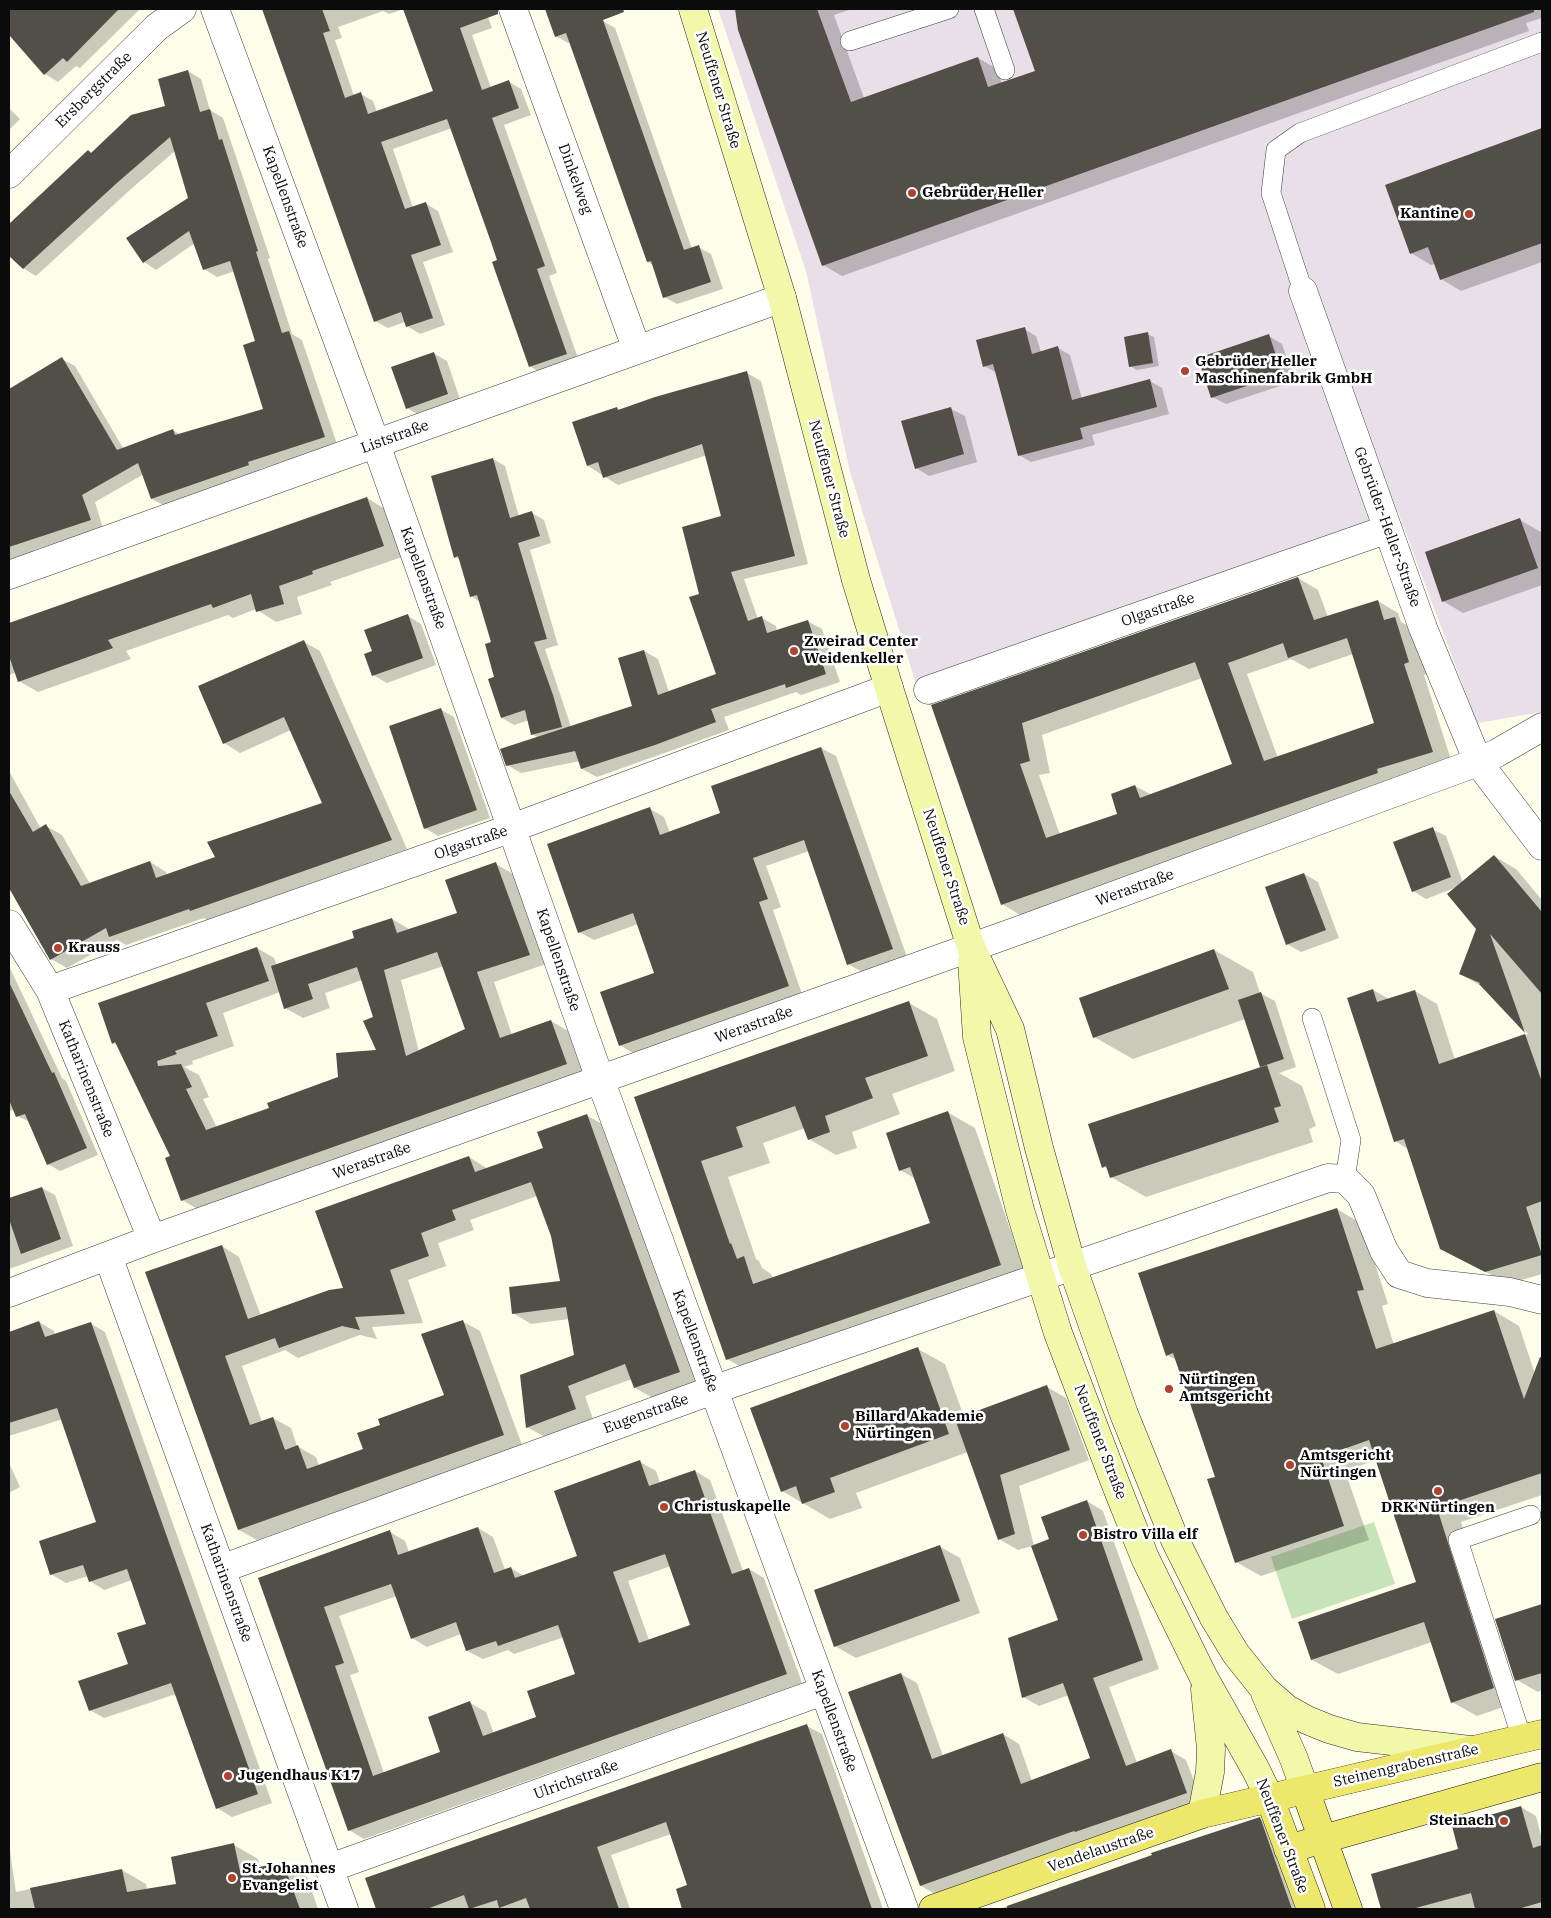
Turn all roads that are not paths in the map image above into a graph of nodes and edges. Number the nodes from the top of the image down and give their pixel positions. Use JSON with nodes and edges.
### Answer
{"nodes":[{"id":1,"x":182,"y":9,"type":"edge"},
{"id":2,"x":216,"y":9,"type":"edge"},
{"id":3,"x":514,"y":9,"type":"edge"},
{"id":4,"x":693,"y":9,"type":"edge"},
{"id":5,"x":949,"y":9,"type":"edge"},
{"id":6,"x":984,"y":9,"type":"edge"},
{"id":7,"x":850,"y":42,"type":"dead end"},
{"id":8,"x":1542,"y":42,"type":"edge"},
{"id":9,"x":1005,"y":70,"type":"dead end"},
{"id":10,"x":9,"y":174,"type":"edge"},
{"id":11,"x":1303,"y":291,"type":"joint"},
{"id":12,"x":782,"y":298,"type":"junction"},
{"id":13,"x":636,"y":350,"type":"junction"},
{"id":14,"x":376,"y":444,"type":"junction"},
{"id":15,"x":1388,"y":529,"type":"junction"},
{"id":16,"x":9,"y":575,"type":"edge"},
{"id":17,"x":889,"y":688,"type":"junction"},
{"id":18,"x":928,"y":690,"type":"dead end"},
{"id":19,"x":1542,"y":727,"type":"edge"},
{"id":20,"x":1542,"y":742,"type":"edge"},
{"id":21,"x":1488,"y":758,"type":"junction"},
{"id":22,"x":512,"y":828,"type":"junction"},
{"id":23,"x":1542,"y":846,"type":"edge"},
{"id":24,"x":9,"y":924,"type":"edge"},
{"id":25,"x":971,"y":947,"type":"junction"},
{"id":26,"x":50,"y":990,"type":"junction"},
{"id":27,"x":1312,"y":1018,"type":"dead end"},
{"id":28,"x":600,"y":1079,"type":"junction"},
{"id":29,"x":1345,"y":1179,"type":"junction"},
{"id":30,"x":152,"y":1239,"type":"junction"},
{"id":31,"x":108,"y":1256,"type":"junction"},
{"id":32,"x":1072,"y":1266,"type":"junction"},
{"id":33,"x":1040,"y":1276,"type":"junction"},
{"id":34,"x":9,"y":1293,"type":"edge"},
{"id":35,"x":1542,"y":1300,"type":"edge"},
{"id":36,"x":712,"y":1390,"type":"junction"},
{"id":37,"x":1530,"y":1515,"type":"dead end"},
{"id":38,"x":221,"y":1569,"type":"junction"},
{"id":39,"x":1204,"y":1678,"type":"junction"},
{"id":40,"x":1264,"y":1689,"type":"junction"},
{"id":41,"x":823,"y":1691,"type":"junction"},
{"id":42,"x":1532,"y":1736,"type":"edge"},
{"id":43,"x":1474,"y":1751,"type":"junction"},
{"id":44,"x":1542,"y":1777,"type":"edge"},
{"id":45,"x":1305,"y":1790,"type":"junction"},
{"id":46,"x":1270,"y":1799,"type":"junction"},
{"id":47,"x":1202,"y":1814,"type":"junction"},
{"id":48,"x":1323,"y":1839,"type":"junction"},
{"id":49,"x":1288,"y":1849,"type":"junction"},
{"id":50,"x":330,"y":1868,"type":"junction"},
{"id":51,"x":344,"y":1909,"type":"edge"},
{"id":52,"x":904,"y":1909,"type":"edge"},
{"id":53,"x":933,"y":1909,"type":"edge"},
{"id":54,"x":1311,"y":1909,"type":"edge"},
{"id":55,"x":1348,"y":1909,"type":"edge"}],
"edges":[{"from":1,"to":10,"type":"street","name":"Ersbergstraße"},
{"from":2,"to":14,"type":"street","name":"Kapellenstraße"},
{"from":3,"to":13,"type":"street","name":"Dinkelweg"},
{"from":4,"to":12,"type":"main road","name":"Neuffener Straße"},
{"from":5,"to":7,"type":"lane"},
{"from":6,"to":9,"type":"lane"},
{"from":8,"to":11,"type":"lane"},
{"from":11,"to":15,"type":"street","name":"Gebrüder-Heller-Straße"},
{"from":12,"to":13,"type":"street","name":"Liststraße"},
{"from":12,"to":17,"type":"main road","name":"Neuffener Straße"},
{"from":13,"to":14,"type":"street","name":"Liststraße"},
{"from":14,"to":16,"type":"street","name":"Liststraße"},
{"from":14,"to":22,"type":"street","name":"Kapellenstraße"},
{"from":15,"to":18,"type":"street","name":"Olgastraße"},
{"from":15,"to":21,"type":"street","name":"Gebrüder-Heller-Straße"},
{"from":17,"to":22,"type":"street","name":"Olgastraße"},
{"from":17,"to":25,"type":"main road","name":"Neuffener Straße"},
{"from":19,"to":21,"type":"street","name":"Werastraße"},
{"from":20,"to":21,"type":"street","name":"Werastraße"},
{"from":21,"to":23,"type":"street","name":"Gebrüder-Heller-Straße"},
{"from":21,"to":25,"type":"street","name":"Werastraße"},
{"from":22,"to":26,"type":"street","name":"Olgastraße"},
{"from":22,"to":28,"type":"street","name":"Kapellenstraße"},
{"from":24,"to":26,"type":"street","name":"Katharinenstraße"},
{"from":25,"to":28,"type":"street","name":"Werastraße"},
{"from":25,"to":32,"type":"main road","name":"Neuffener Straße"},
{"from":25,"to":33,"type":"main road","name":"Neuffener Straße"},
{"from":26,"to":30,"type":"street","name":"Katharinenstraße"},
{"from":27,"to":29,"type":"lane"},
{"from":28,"to":30,"type":"street","name":"Werastraße"},
{"from":28,"to":36,"type":"street","name":"Kapellenstraße"},
{"from":29,"to":32,"type":"street"},
{"from":29,"to":35,"type":"street"},
{"from":30,"to":31,"type":"street","name":"Werastraße"},
{"from":31,"to":34,"type":"street","name":"Werastraße"},
{"from":31,"to":38,"type":"street","name":"Katharinenstraße"},
{"from":32,"to":33,"type":"street","name":"Eugenstraße"},
{"from":32,"to":40,"type":"main road","name":"Neuffener Straße"},
{"from":33,"to":36,"type":"street","name":"Eugenstraße"},
{"from":33,"to":39,"type":"main road","name":"Neuffener Straße"},
{"from":36,"to":38,"type":"street","name":"Eugenstraße"},
{"from":36,"to":41,"type":"street","name":"Kapellenstraße"},
{"from":37,"to":42,"type":"lane"},
{"from":38,"to":50,"type":"street","name":"Katharinenstraße"},
{"from":39,"to":46,"type":"main road","name":"Neuffener Straße"},
{"from":39,"to":47,"type":"main road"},
{"from":40,"to":43,"type":"main road","name":"Neuffener Straße"},
{"from":40,"to":45,"type":"main road","name":"Neuffener Straße"},
{"from":41,"to":50,"type":"street","name":"Ulrichstraße"},
{"from":41,"to":52,"type":"street","name":"Kapellenstraße"},
{"from":42,"to":43,"type":"main road","name":"Steinengrabenstraße"},
{"from":43,"to":45,"type":"main road","name":"Steinengrabenstraße"},
{"from":44,"to":48,"type":"main road"},
{"from":45,"to":46,"type":"main road","name":"Steinengrabenstraße"},
{"from":45,"to":48,"type":"main road","name":"Neuffener Straße"},
{"from":46,"to":47,"type":"main road","name":"Vendelaustraße"},
{"from":46,"to":49,"type":"main road","name":"Neuffener Straße"},
{"from":47,"to":53,"type":"main road","name":"Vendelaustraße"},
{"from":48,"to":49,"type":"main road"},
{"from":48,"to":55,"type":"main road","name":"Neuffener Straße"},
{"from":49,"to":54,"type":"main road","name":"Neuffener Straße"},
{"from":50,"to":51,"type":"street","name":"Katharinenstraße"}]}
